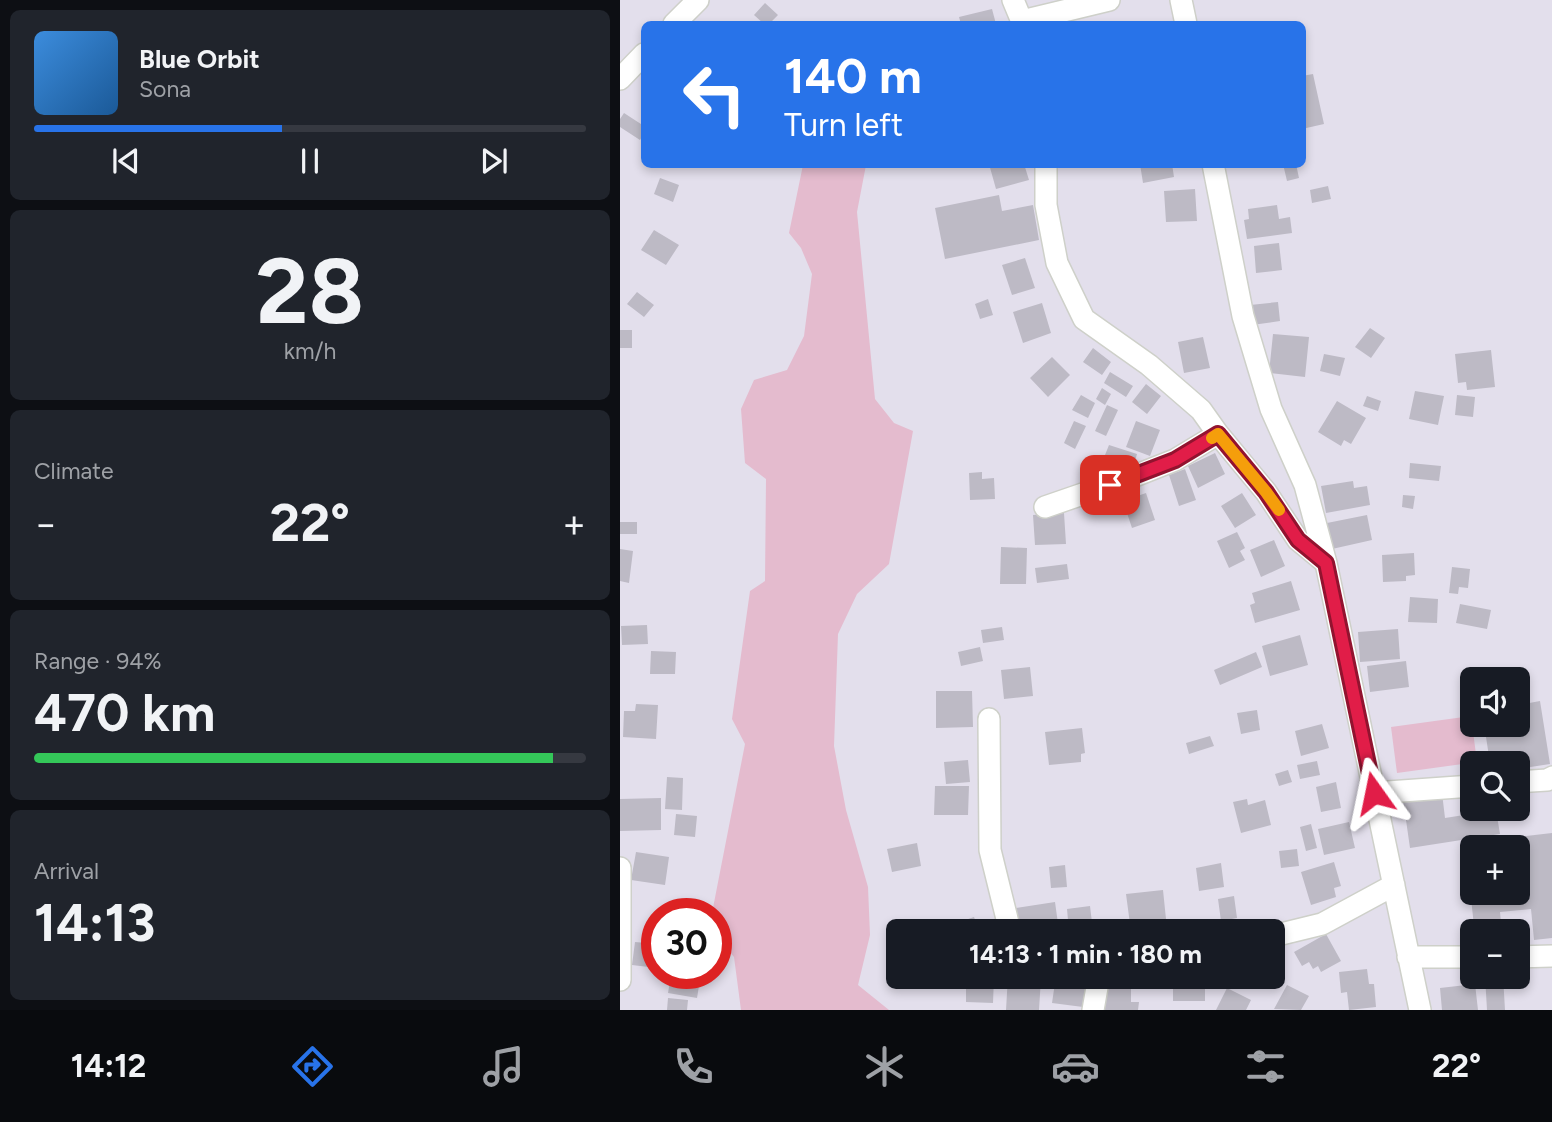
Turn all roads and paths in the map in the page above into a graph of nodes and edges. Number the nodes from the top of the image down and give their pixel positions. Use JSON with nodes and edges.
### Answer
{"nodes":[{"id":1,"x":698,"y":0,"type":"edge"},
{"id":2,"x":1013,"y":0,"type":"edge"},
{"id":3,"x":1109,"y":0,"type":"edge"},
{"id":4,"x":1181,"y":0,"type":"edge"},
{"id":5,"x":677,"y":21,"type":"edge"},
{"id":6,"x":1022,"y":21,"type":"edge"},
{"id":7,"x":1030,"y":21,"type":"edge"},
{"id":8,"x":1185,"y":21,"type":"edge"},
{"id":9,"x":641,"y":57,"type":"edge"},
{"id":10,"x":620,"y":79,"type":"edge"},
{"id":11,"x":1046,"y":168,"type":"edge"},
{"id":12,"x":1214,"y":168,"type":"edge"},
{"id":13,"x":1218,"y":434,"type":"junction"},
{"id":14,"x":1045,"y":507,"type":"dead end"},
{"id":15,"x":1326,"y":563,"type":"junction"},
{"id":16,"x":989,"y":719,"type":"dead end"},
{"id":17,"x":1553,"y":777,"type":"edge"},
{"id":18,"x":1530,"y":781,"type":"edge"},
{"id":19,"x":1460,"y":787,"type":"edge"},
{"id":20,"x":1374,"y":793,"type":"junction"},
{"id":21,"x":620,"y":868,"type":"edge"},
{"id":22,"x":1394,"y":885,"type":"junction"},
{"id":23,"x":1007,"y":919,"type":"edge"},
{"id":24,"x":1285,"y":933,"type":"edge"},
{"id":25,"x":1553,"y":956,"type":"edge"},
{"id":26,"x":1408,"y":957,"type":"junction"},
{"id":27,"x":1460,"y":957,"type":"edge"},
{"id":28,"x":1530,"y":957,"type":"edge"},
{"id":29,"x":620,"y":980,"type":"edge"},
{"id":30,"x":1097,"y":989,"type":"edge"},
{"id":31,"x":1093,"y":1010,"type":"edge"},
{"id":32,"x":1420,"y":1010,"type":"edge"}],
"edges":[{"from":1,"to":5,"type":"street"},
{"from":2,"to":6,"type":"street"},
{"from":3,"to":7,"type":"street"},
{"from":4,"to":8,"type":"street"},
{"from":9,"to":10,"type":"street"},
{"from":11,"to":13,"type":"street"},
{"from":12,"to":15,"type":"street"},
{"from":13,"to":14,"type":"street"},
{"from":13,"to":15,"type":"street"},
{"from":15,"to":20,"type":"street"},
{"from":16,"to":23,"type":"street"},
{"from":17,"to":18,"type":"street"},
{"from":19,"to":20,"type":"street"},
{"from":20,"to":22,"type":"street"},
{"from":21,"to":29,"type":"street"},
{"from":22,"to":24,"type":"street"},
{"from":22,"to":26,"type":"street"},
{"from":25,"to":28,"type":"street"},
{"from":26,"to":27,"type":"street"},
{"from":26,"to":32,"type":"street"},
{"from":30,"to":31,"type":"street"}]}
